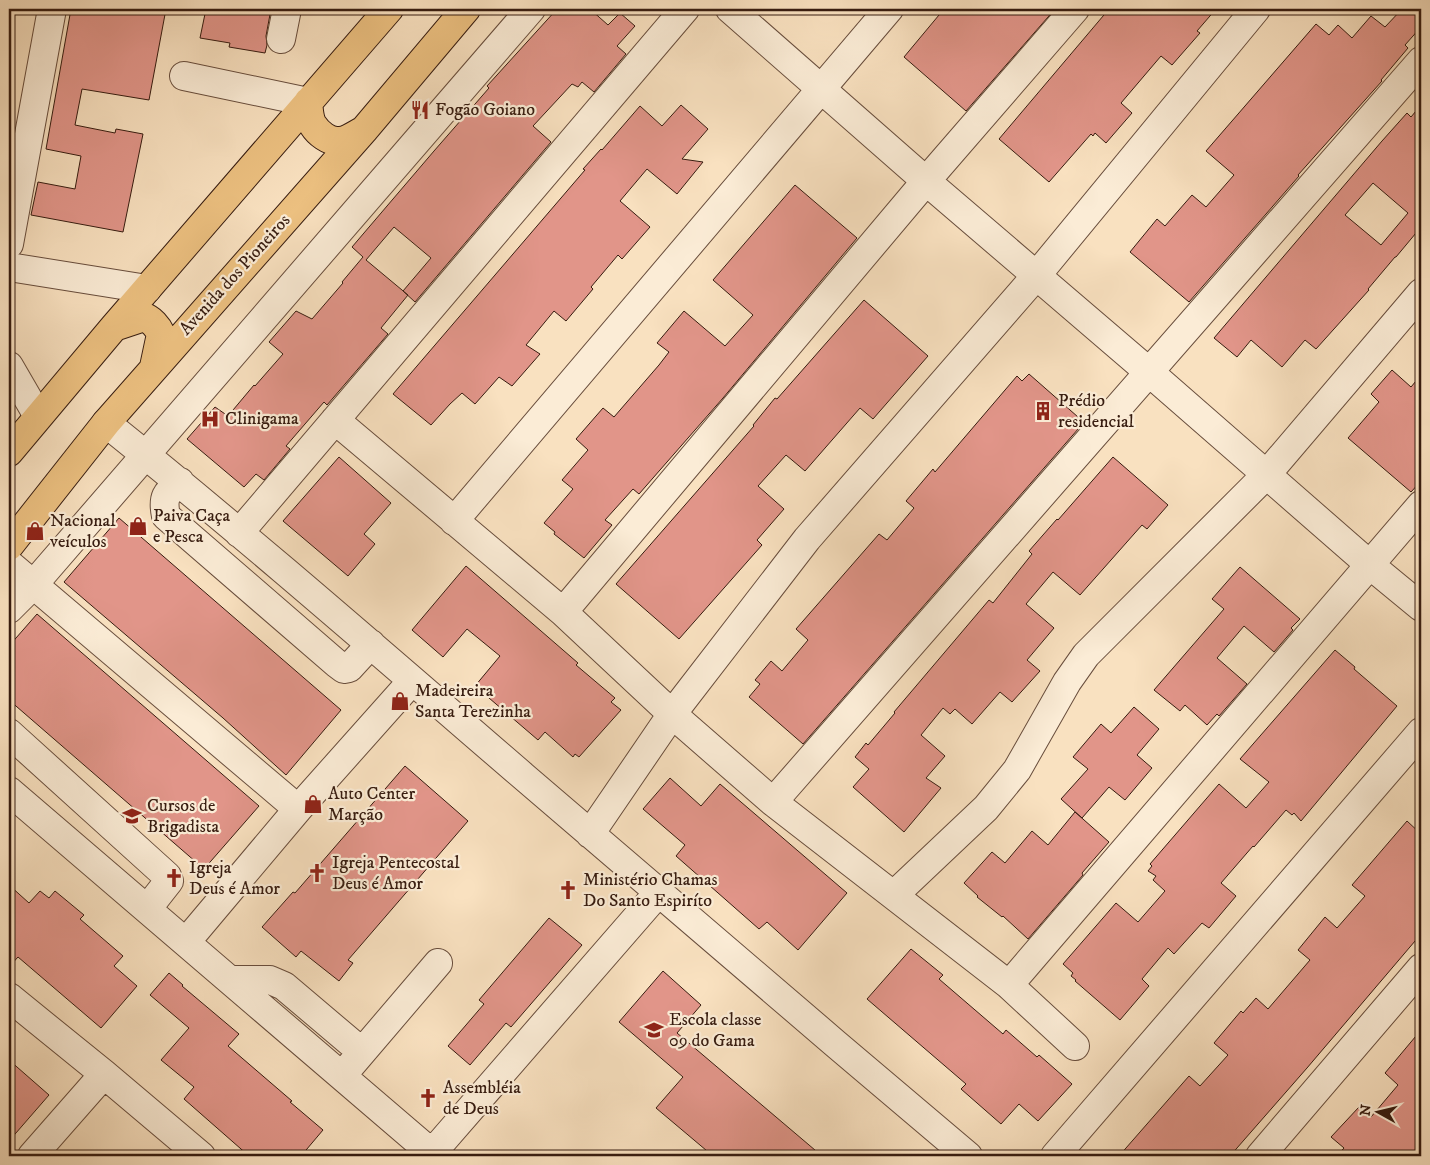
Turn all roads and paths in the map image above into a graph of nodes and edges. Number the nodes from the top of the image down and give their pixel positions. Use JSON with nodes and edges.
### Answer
{"nodes":[{"id":1,"x":52,"y":9,"type":"edge"},
{"id":2,"x":287,"y":9,"type":"edge"},
{"id":3,"x":389,"y":9,"type":"edge"},
{"id":4,"x":466,"y":9,"type":"edge"},
{"id":5,"x":531,"y":9,"type":"edge"},
{"id":6,"x":685,"y":9,"type":"edge"},
{"id":7,"x":730,"y":9,"type":"edge"},
{"id":8,"x":889,"y":9,"type":"edge"},
{"id":9,"x":1075,"y":9,"type":"edge"},
{"id":10,"x":1256,"y":9,"type":"edge"},
{"id":11,"x":281,"y":39,"type":"dead end"},
{"id":12,"x":1421,"y":61,"type":"edge"},
{"id":13,"x":184,"y":76,"type":"dead end"},
{"id":14,"x":821,"y":89,"type":"junction"},
{"id":15,"x":308,"y":102,"type":"junction"},
{"id":16,"x":364,"y":130,"type":"junction"},
{"id":17,"x":926,"y":181,"type":"junction"},
{"id":18,"x":9,"y":244,"type":"edge"},
{"id":19,"x":9,"y":267,"type":"edge"},
{"id":20,"x":1036,"y":276,"type":"junction"},
{"id":21,"x":147,"y":289,"type":"junction"},
{"id":22,"x":1421,"y":293,"type":"edge"},
{"id":23,"x":114,"y":327,"type":"junction"},
{"id":24,"x":9,"y":366,"type":"edge"},
{"id":25,"x":154,"y":367,"type":"junction"},
{"id":26,"x":1149,"y":372,"type":"junction"},
{"id":27,"x":38,"y":416,"type":"junction"},
{"id":28,"x":335,"y":420,"type":"junction"},
{"id":29,"x":106,"y":423,"type":"junction"},
{"id":30,"x":9,"y":452,"type":"edge"},
{"id":31,"x":144,"y":454,"type":"junction"},
{"id":32,"x":1266,"y":475,"type":"junction"},
{"id":33,"x":180,"y":482,"type":"junction"},
{"id":34,"x":1421,"y":505,"type":"edge"},
{"id":35,"x":454,"y":520,"type":"junction"},
{"id":36,"x":239,"y":533,"type":"junction"},
{"id":37,"x":9,"y":546,"type":"edge"},
{"id":38,"x":9,"y":564,"type":"edge"},
{"id":39,"x":1370,"y":565,"type":"junction"},
{"id":40,"x":33,"y":585,"type":"junction"},
{"id":41,"x":1421,"y":607,"type":"edge"},
{"id":42,"x":9,"y":609,"type":"edge"},
{"id":43,"x":563,"y":612,"type":"junction"},
{"id":44,"x":371,"y":644,"type":"junction"},
{"id":45,"x":412,"y":681,"type":"junction"},
{"id":46,"x":672,"y":714,"type":"junction"},
{"id":47,"x":9,"y":732,"type":"edge"},
{"id":48,"x":1421,"y":732,"type":"edge"},
{"id":49,"x":773,"y":802,"type":"junction"},
{"id":50,"x":13,"y":803,"type":"edge"},
{"id":51,"x":298,"y":809,"type":"junction"},
{"id":52,"x":590,"y":834,"type":"junction"},
{"id":53,"x":658,"y":893,"type":"junction"},
{"id":54,"x":894,"y":895,"type":"junction"},
{"id":55,"x":147,"y":909,"type":"junction"},
{"id":56,"x":186,"y":942,"type":"junction"},
{"id":57,"x":438,"y":963,"type":"dead end"},
{"id":58,"x":1421,"y":968,"type":"edge"},
{"id":59,"x":231,"y":980,"type":"junction"},
{"id":60,"x":1009,"y":985,"type":"junction"},
{"id":61,"x":9,"y":997,"type":"edge"},
{"id":62,"x":1075,"y":1046,"type":"dead end"},
{"id":63,"x":362,"y":1052,"type":"junction"},
{"id":64,"x":104,"y":1074,"type":"junction"},
{"id":65,"x":342,"y":1076,"type":"junction"},
{"id":66,"x":433,"y":1155,"type":"edge"},
{"id":67,"x":32,"y":1156,"type":"edge"},
{"id":68,"x":201,"y":1156,"type":"edge"},
{"id":69,"x":968,"y":1156,"type":"edge"},
{"id":70,"x":1055,"y":1156,"type":"edge"},
{"id":71,"x":1260,"y":1156,"type":"edge"}],
"edges":[{"from":1,"to":18,"type":"street"},
{"from":2,"to":11,"type":"street"},
{"from":3,"to":15,"type":"main road"},
{"from":4,"to":16,"type":"main road","name":"Avenida dos Pioneiros"},
{"from":5,"to":31,"type":"street"},
{"from":6,"to":28,"type":"street"},
{"from":7,"to":14,"type":"street"},
{"from":8,"to":14,"type":"street"},
{"from":9,"to":17,"type":"street"},
{"from":10,"to":20,"type":"street"},
{"from":12,"to":26,"type":"street"},
{"from":13,"to":15,"type":"street"},
{"from":14,"to":17,"type":"street"},
{"from":14,"to":35,"type":"street"},
{"from":15,"to":16,"type":"main road"},
{"from":15,"to":21,"type":"main road"},
{"from":16,"to":25,"type":"main road","name":"Avenida dos Pioneiros"},
{"from":17,"to":20,"type":"street"},
{"from":17,"to":43,"type":"street"},
{"from":19,"to":21,"type":"street"},
{"from":20,"to":26,"type":"street"},
{"from":20,"to":46,"type":"street"},
{"from":21,"to":23,"type":"main road"},
{"from":22,"to":32,"type":"street"},
{"from":23,"to":25,"type":"main road"},
{"from":23,"to":27,"type":"main road"},
{"from":24,"to":27,"type":"street"},
{"from":25,"to":29,"type":"main road","name":"Avenida dos Pioneiros"},
{"from":26,"to":32,"type":"street"},
{"from":26,"to":49,"type":"street"},
{"from":27,"to":30,"type":"main road"},
{"from":28,"to":35,"type":"street"},
{"from":28,"to":36,"type":"street"},
{"from":29,"to":31,"type":"street"},
{"from":29,"to":37,"type":"main road","name":"Avenida dos Pioneiros"},
{"from":31,"to":33,"type":"street"},
{"from":31,"to":40,"type":"street"},
{"from":32,"to":39,"type":"street"},
{"from":32,"to":54,"type":"street"},
{"from":33,"to":36,"type":"street"},
{"from":33,"to":44,"type":"street"},
{"from":34,"to":39,"type":"street"},
{"from":35,"to":43,"type":"street"},
{"from":36,"to":44,"type":"street"},
{"from":38,"to":40,"type":"street"},
{"from":39,"to":41,"type":"street"},
{"from":39,"to":60,"type":"street"},
{"from":40,"to":42,"type":"street"},
{"from":40,"to":51,"type":"street"},
{"from":43,"to":46,"type":"street"},
{"from":44,"to":45,"type":"street"},
{"from":45,"to":51,"type":"street"},
{"from":45,"to":52,"type":"street"},
{"from":46,"to":49,"type":"street"},
{"from":46,"to":52,"type":"street"},
{"from":47,"to":55,"type":"street"},
{"from":48,"to":70,"type":"street"},
{"from":49,"to":54,"type":"street"},
{"from":50,"to":55,"type":"street"},
{"from":51,"to":56,"type":"street"},
{"from":52,"to":53,"type":"street"},
{"from":53,"to":66,"type":"street"},
{"from":53,"to":69,"type":"street"},
{"from":54,"to":60,"type":"street"},
{"from":55,"to":56,"type":"street"},
{"from":56,"to":59,"type":"street"},
{"from":57,"to":63,"type":"street"},
{"from":58,"to":71,"type":"street"},
{"from":59,"to":63,"type":"street"},
{"from":59,"to":65,"type":"street"},
{"from":60,"to":62,"type":"street"},
{"from":61,"to":64,"type":"street"},
{"from":63,"to":65,"type":"street"},
{"from":64,"to":67,"type":"street"},
{"from":64,"to":68,"type":"street"},
{"from":65,"to":66,"type":"street"}]}
